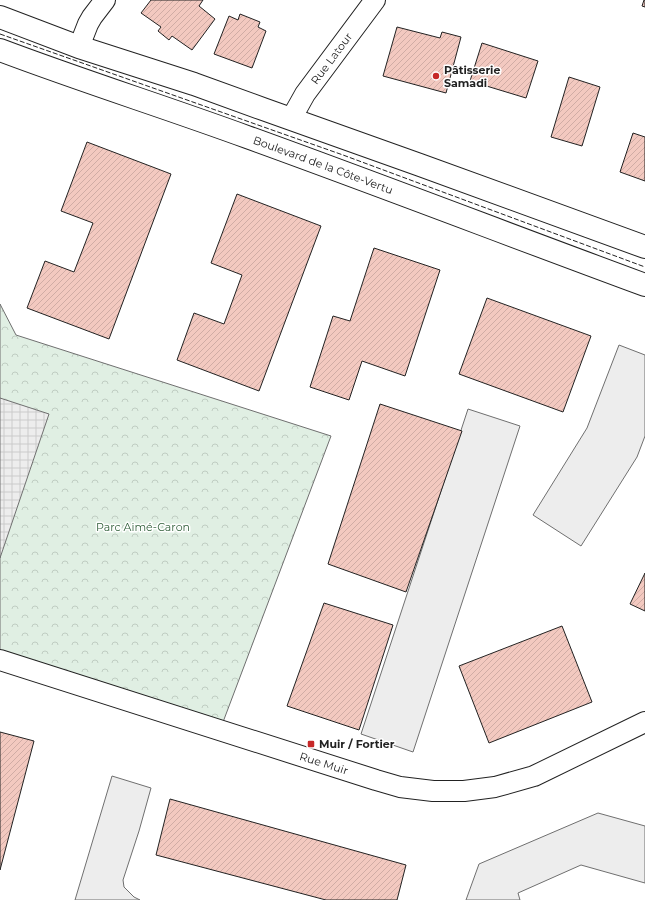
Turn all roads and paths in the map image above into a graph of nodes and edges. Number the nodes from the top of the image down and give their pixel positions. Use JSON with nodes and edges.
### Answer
{"nodes":[{"id":1,"x":105,"y":0,"type":"edge"},
{"id":2,"x":375,"y":0,"type":"edge"},
{"id":3,"x":0,"y":17,"type":"edge"},
{"id":4,"x":79,"y":47,"type":"junction"},
{"id":5,"x":0,"y":50,"type":"edge"},
{"id":6,"x":291,"y":119,"type":"junction"},
{"id":7,"x":645,"y":247,"type":"edge"},
{"id":8,"x":645,"y":285,"type":"edge"},
{"id":9,"x":0,"y":660,"type":"edge"},
{"id":10,"x":645,"y":722,"type":"edge"}],
"edges":[{"from":1,"to":4,"type":"street"},
{"from":2,"to":6,"type":"street","name":"Rue Latour"},
{"from":3,"to":4,"type":"main road"},
{"from":4,"to":6,"type":"main road"},
{"from":5,"to":8,"type":"main road","name":"Boulevard de la Côte-Vertu"},
{"from":6,"to":7,"type":"main road"},
{"from":9,"to":10,"type":"street","name":"Rue Muir"}]}
